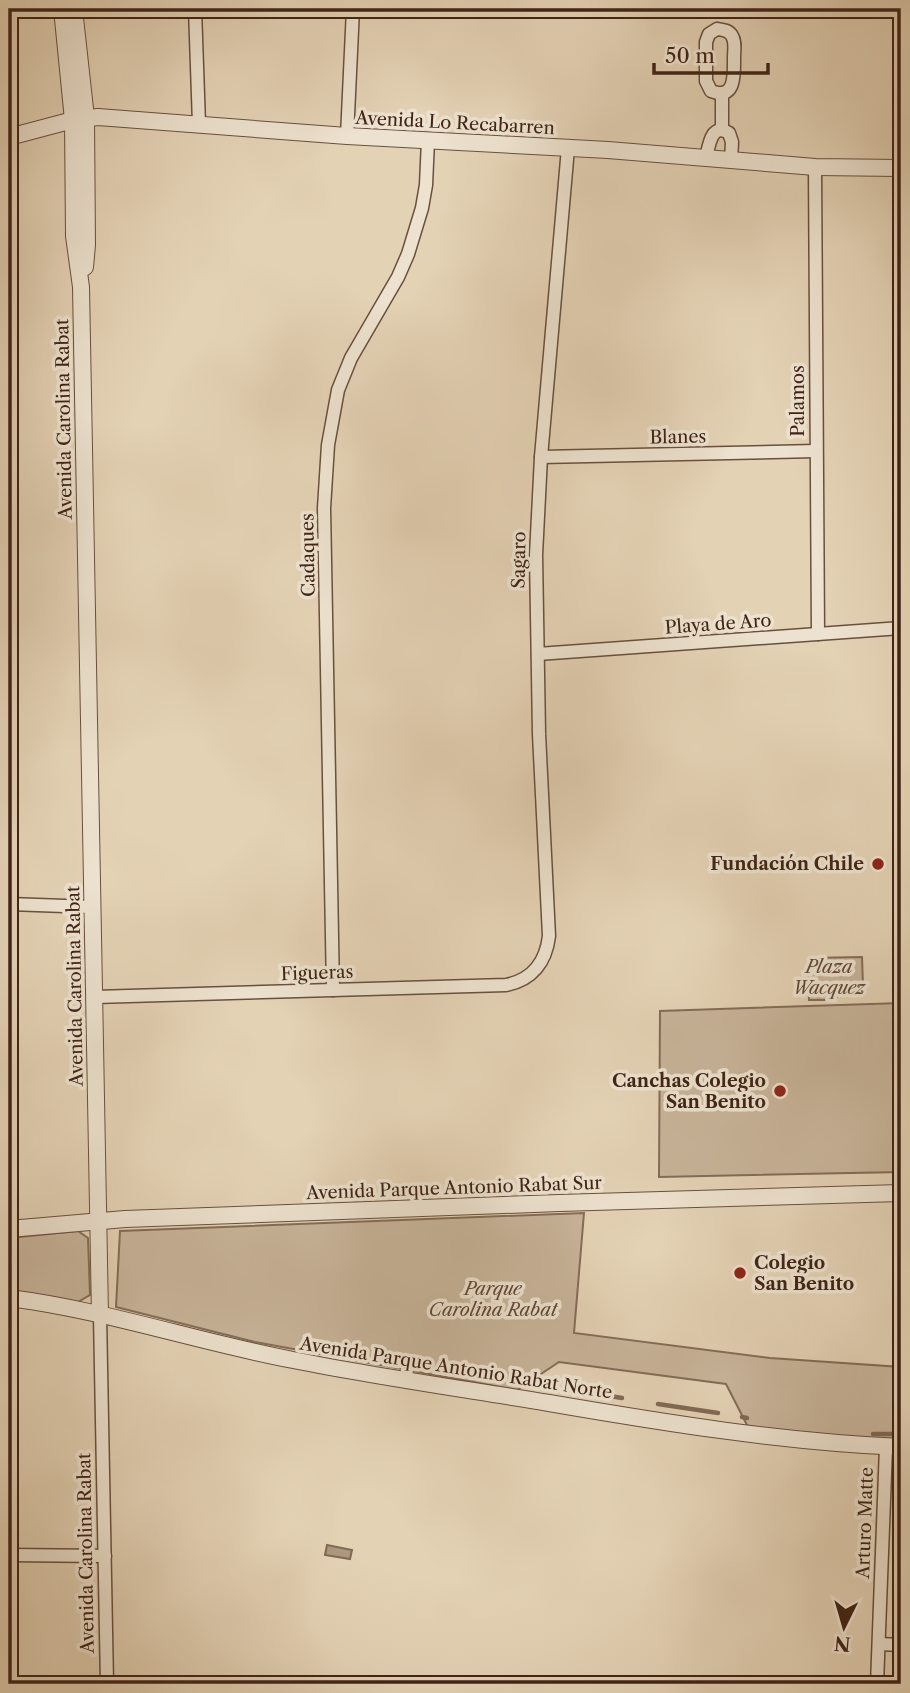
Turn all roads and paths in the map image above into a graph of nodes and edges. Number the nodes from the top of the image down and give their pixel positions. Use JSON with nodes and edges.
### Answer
{"nodes":[{"id":1,"x":62,"y":9,"type":"edge"},
{"id":2,"x":74,"y":9,"type":"edge"},
{"id":3,"x":195,"y":9,"type":"edge"},
{"id":4,"x":353,"y":9,"type":"edge"},
{"id":5,"x":722,"y":93,"type":"junction"},
{"id":6,"x":79,"y":119,"type":"junction"},
{"id":7,"x":199,"y":124,"type":"junction"},
{"id":8,"x":722,"y":129,"type":"junction"},
{"id":9,"x":347,"y":136,"type":"junction"},
{"id":10,"x":9,"y":137,"type":"edge"},
{"id":11,"x":428,"y":141,"type":"junction"},
{"id":12,"x":568,"y":148,"type":"junction"},
{"id":13,"x":706,"y":158,"type":"junction"},
{"id":14,"x":731,"y":161,"type":"junction"},
{"id":15,"x":815,"y":167,"type":"junction"},
{"id":16,"x":901,"y":168,"type":"edge"},
{"id":17,"x":816,"y":451,"type":"junction"},
{"id":18,"x":541,"y":457,"type":"junction"},
{"id":19,"x":901,"y":628,"type":"edge"},
{"id":20,"x":817,"y":634,"type":"junction"},
{"id":21,"x":538,"y":654,"type":"junction"},
{"id":22,"x":9,"y":904,"type":"edge"},
{"id":23,"x":93,"y":906,"type":"junction"},
{"id":24,"x":536,"y":970,"type":"joint"},
{"id":25,"x":333,"y":990,"type":"junction"},
{"id":26,"x":94,"y":996,"type":"junction"},
{"id":27,"x":901,"y":1193,"type":"edge"},
{"id":28,"x":99,"y":1220,"type":"junction"},
{"id":29,"x":9,"y":1229,"type":"edge"},
{"id":30,"x":9,"y":1298,"type":"edge"},
{"id":31,"x":100,"y":1315,"type":"junction"},
{"id":32,"x":893,"y":1447,"type":"edge"},
{"id":33,"x":9,"y":1555,"type":"edge"},
{"id":34,"x":105,"y":1556,"type":"junction"},
{"id":35,"x":879,"y":1644,"type":"junction"},
{"id":36,"x":901,"y":1645,"type":"edge"},
{"id":37,"x":107,"y":1684,"type":"edge"},
{"id":38,"x":877,"y":1684,"type":"edge"}],
"edges":[{"from":1,"to":6,"type":"street","name":"Avenida Carolina Rabat"},
{"from":2,"to":6,"type":"street","name":"Avenida Carolina Rabat"},
{"from":3,"to":7,"type":"street"},
{"from":4,"to":9,"type":"street"},
{"from":5,"to":5,"type":"street"},
{"from":5,"to":8,"type":"street"},
{"from":6,"to":7,"type":"street","name":"Avenida Lo Recabarren"},
{"from":6,"to":10,"type":"street","name":"Avenida Lo Recabarren"},
{"from":6,"to":23,"type":"street","name":"Avenida Carolina Rabat"},
{"from":7,"to":9,"type":"street","name":"Avenida Lo Recabarren"},
{"from":8,"to":13,"type":"street"},
{"from":8,"to":14,"type":"street"},
{"from":9,"to":11,"type":"street","name":"Avenida Lo Recabarren"},
{"from":11,"to":12,"type":"street","name":"Avenida Lo Recabarren"},
{"from":11,"to":25,"type":"street","name":"Cadaques"},
{"from":12,"to":13,"type":"street","name":"Avenida Lo Recabarren"},
{"from":12,"to":18,"type":"street","name":"Sagaro"},
{"from":13,"to":14,"type":"street","name":"Avenida Lo Recabarren"},
{"from":14,"to":15,"type":"street","name":"Avenida Lo Recabarren"},
{"from":15,"to":16,"type":"street","name":"Avenida Lo Recabarren"},
{"from":15,"to":17,"type":"street","name":"Palamos"},
{"from":17,"to":18,"type":"street","name":"Blanes"},
{"from":17,"to":20,"type":"street","name":"Palamos"},
{"from":18,"to":21,"type":"street","name":"Sagaro"},
{"from":19,"to":20,"type":"street","name":"Playa de Aro"},
{"from":20,"to":21,"type":"street","name":"Playa de Aro"},
{"from":21,"to":24,"type":"street","name":"Sagaro"},
{"from":22,"to":23,"type":"street"},
{"from":23,"to":26,"type":"street","name":"Avenida Carolina Rabat"},
{"from":24,"to":25,"type":"street","name":"Figueras"},
{"from":25,"to":26,"type":"street","name":"Figueras"},
{"from":26,"to":28,"type":"street","name":"Avenida Carolina Rabat"},
{"from":27,"to":28,"type":"street","name":"Avenida Parque Antonio Rabat Sur"},
{"from":28,"to":29,"type":"street","name":"Avenida Parque Antonio Rabat Sur"},
{"from":28,"to":31,"type":"street","name":"Avenida Carolina Rabat"},
{"from":30,"to":31,"type":"street","name":"Avenida Parque Antonio Rabat Norte"},
{"from":31,"to":32,"type":"street","name":"Avenida Parque Antonio Rabat Norte"},
{"from":31,"to":34,"type":"street","name":"Avenida Carolina Rabat"},
{"from":32,"to":35,"type":"street","name":"Arturo Matte"},
{"from":33,"to":34,"type":"street"},
{"from":34,"to":37,"type":"street","name":"Avenida Carolina Rabat"},
{"from":35,"to":36,"type":"street"},
{"from":35,"to":38,"type":"street","name":"Arturo Matte"}]}
